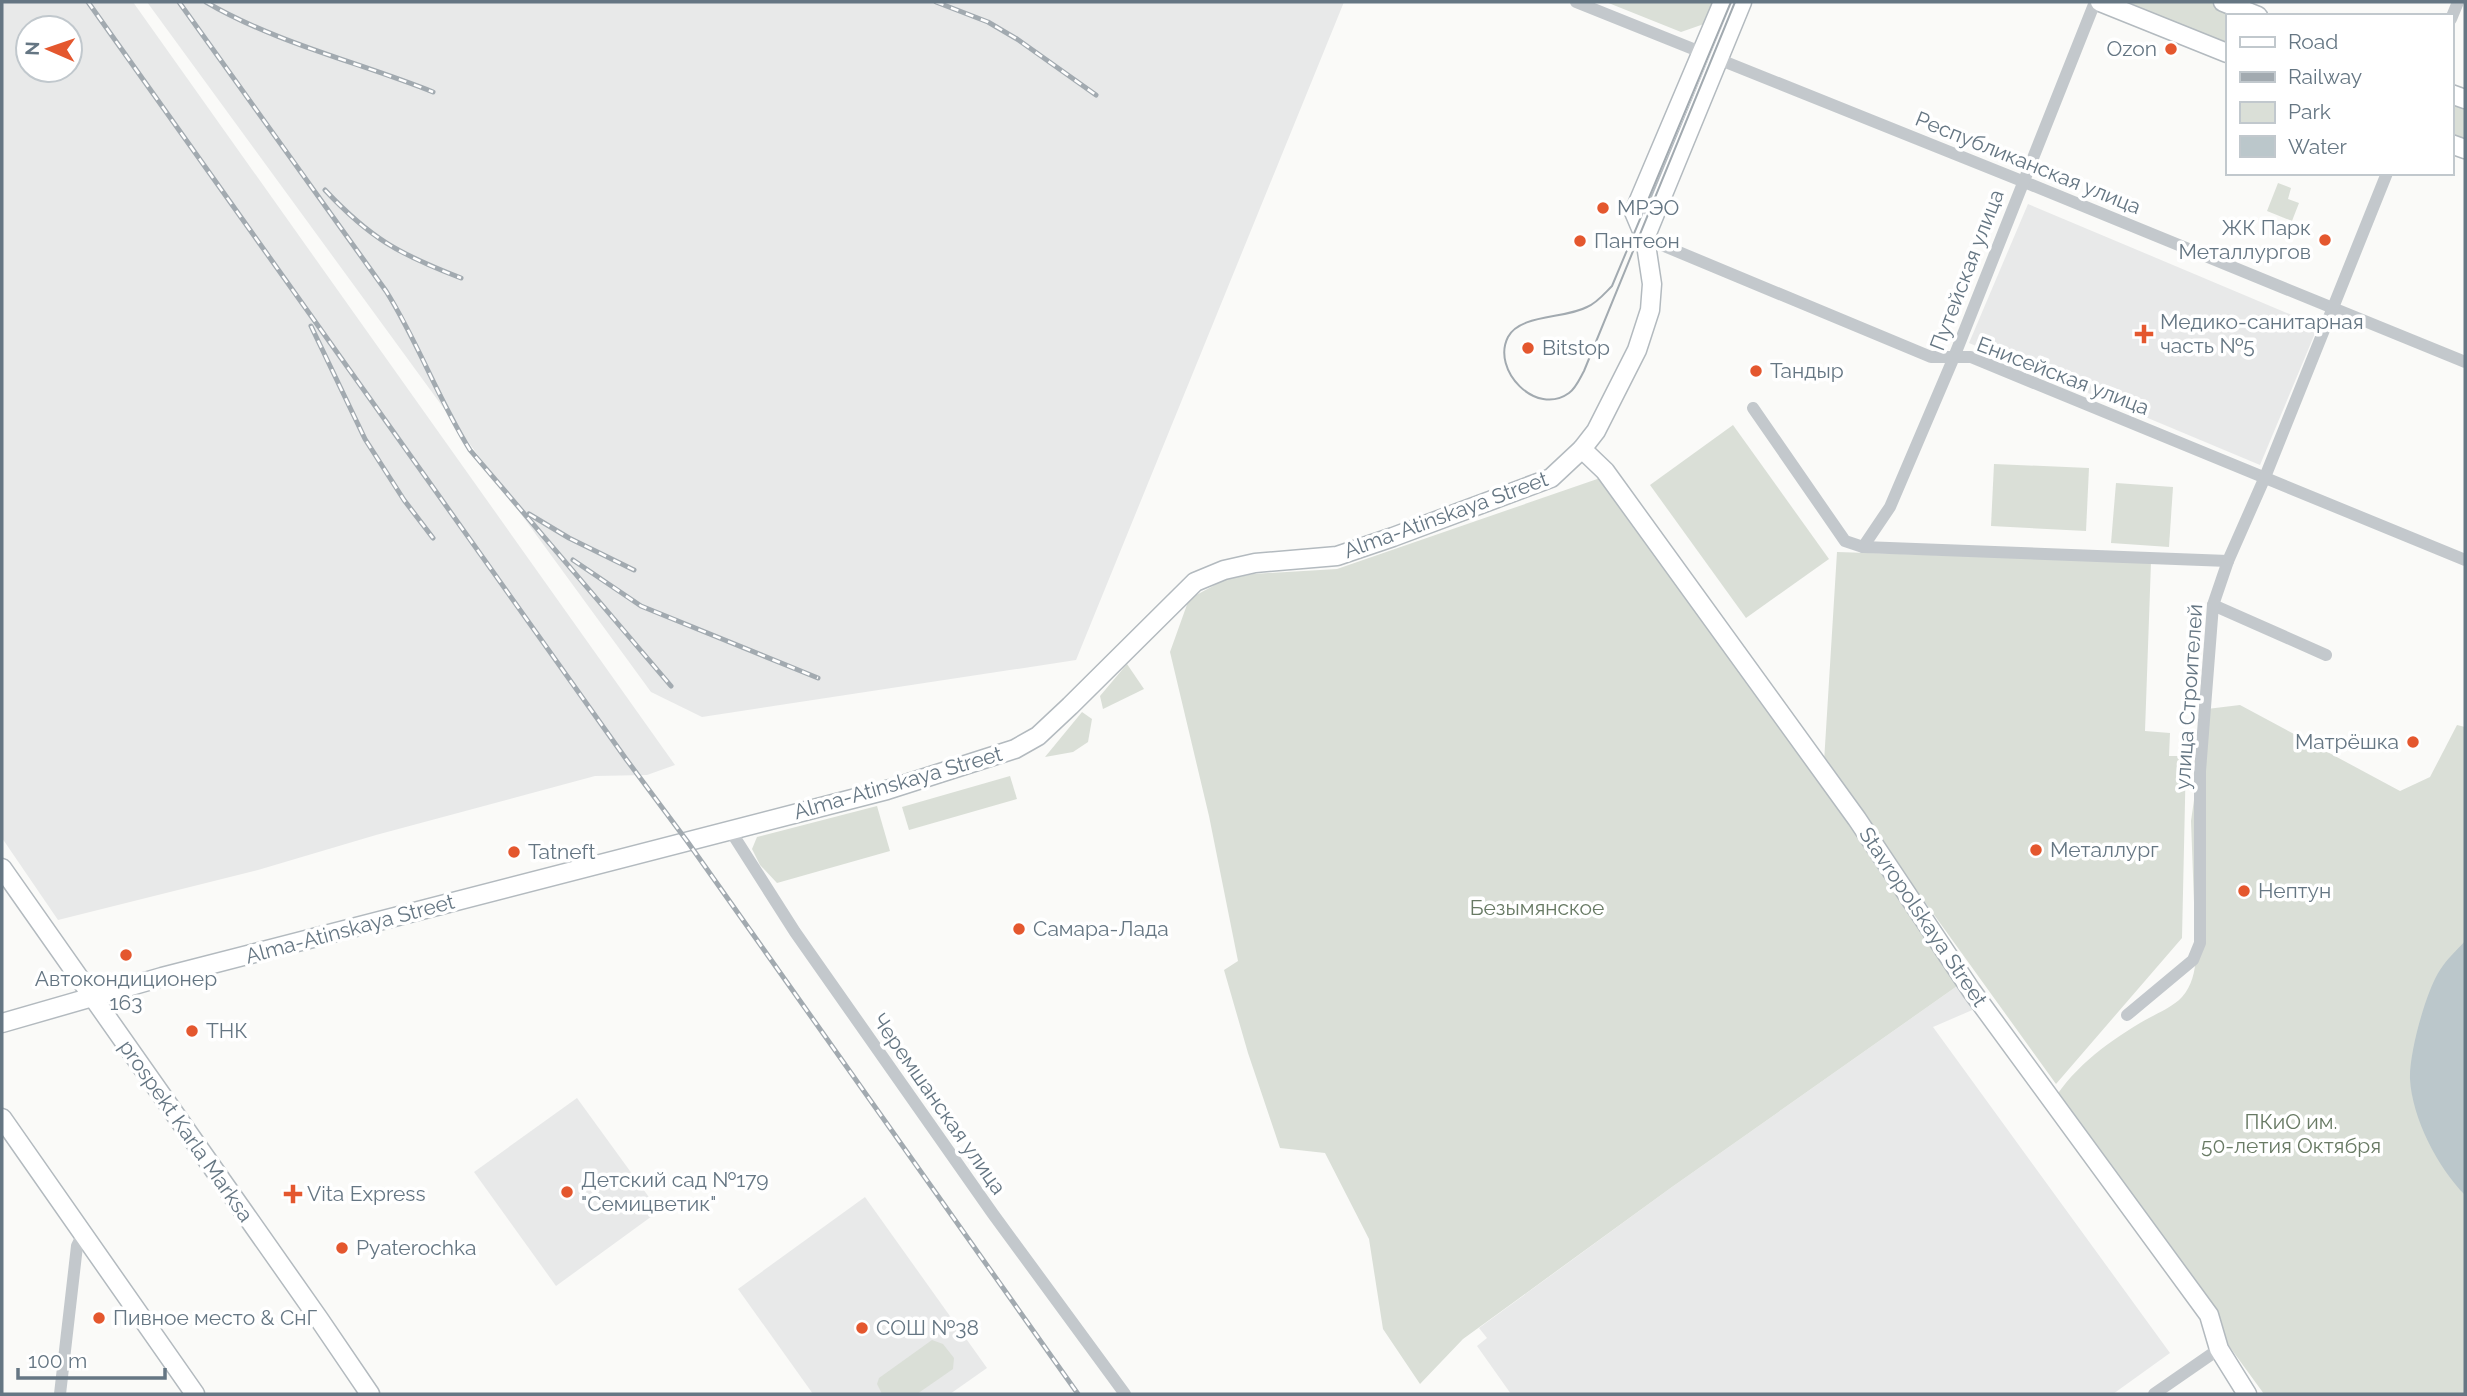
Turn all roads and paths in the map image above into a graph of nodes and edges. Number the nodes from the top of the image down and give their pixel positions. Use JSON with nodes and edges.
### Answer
{"nodes":[{"id":1,"x":1576,"y":2,"type":"edge"},
{"id":2,"x":1723,"y":2,"type":"edge"},
{"id":3,"x":1742,"y":2,"type":"edge"},
{"id":4,"x":2097,"y":2,"type":"edge"},
{"id":5,"x":2223,"y":2,"type":"edge"},
{"id":6,"x":2253,"y":14,"type":"edge"},
{"id":7,"x":2226,"y":53,"type":"edge"},
{"id":8,"x":1711,"y":56,"type":"junction"},
{"id":9,"x":2386,"y":175,"type":"edge"},
{"id":10,"x":2022,"y":181,"type":"junction"},
{"id":11,"x":1646,"y":238,"type":"junction"},
{"id":12,"x":2333,"y":309,"type":"junction"},
{"id":13,"x":1954,"y":357,"type":"junction"},
{"id":14,"x":2465,"y":362,"type":"edge"},
{"id":15,"x":1753,"y":408,"type":"dead end"},
{"id":16,"x":1582,"y":449,"type":"junction"},
{"id":17,"x":2265,"y":477,"type":"junction"},
{"id":18,"x":1863,"y":547,"type":"junction"},
{"id":19,"x":2465,"y":560,"type":"edge"},
{"id":20,"x":2228,"y":561,"type":"junction"},
{"id":21,"x":2213,"y":605,"type":"junction"},
{"id":22,"x":2326,"y":655,"type":"dead end"},
{"id":23,"x":730,"y":830,"type":"junction"},
{"id":24,"x":2,"y":868,"type":"edge"},
{"id":25,"x":93,"y":998,"type":"junction"},
{"id":26,"x":2127,"y":1015,"type":"dead end"},
{"id":27,"x":2,"y":1023,"type":"edge"},
{"id":28,"x":2,"y":1118,"type":"edge"},
{"id":29,"x":82,"y":1236,"type":"junction"},
{"id":30,"x":2219,"y":1349,"type":"junction"},
{"id":31,"x":60,"y":1394,"type":"edge"},
{"id":32,"x":195,"y":1394,"type":"edge"},
{"id":33,"x":370,"y":1394,"type":"edge"},
{"id":34,"x":1125,"y":1394,"type":"edge"},
{"id":35,"x":2154,"y":1394,"type":"edge"},
{"id":36,"x":2247,"y":1394,"type":"edge"}],
"edges":[{"from":1,"to":8,"type":"street","name":"Республиканская улица"},
{"from":2,"to":8,"type":"street","name":"Alma-Atinskaya Street"},
{"from":3,"to":8,"type":"street","name":"Alma-Atinskaya Street"},
{"from":4,"to":7,"type":"street"},
{"from":4,"to":10,"type":"street","name":"Путейская улица"},
{"from":5,"to":6,"type":"street"},
{"from":8,"to":10,"type":"street","name":"Республиканская улица"},
{"from":8,"to":11,"type":"street","name":"Alma-Atinskaya Street"},
{"from":9,"to":12,"type":"street","name":"улица Строителей"},
{"from":10,"to":12,"type":"street","name":"Республиканская улица"},
{"from":10,"to":13,"type":"street","name":"Путейская улица"},
{"from":11,"to":13,"type":"street","name":"Енисейская улица"},
{"from":11,"to":16,"type":"street","name":"Alma-Atinskaya Street"},
{"from":12,"to":14,"type":"street","name":"Республиканская улица"},
{"from":12,"to":17,"type":"street","name":"улица Строителей"},
{"from":13,"to":17,"type":"street","name":"Енисейская улица"},
{"from":13,"to":18,"type":"street","name":"Путейская улица"},
{"from":15,"to":18,"type":"street"},
{"from":16,"to":23,"type":"street","name":"Alma-Atinskaya Street"},
{"from":16,"to":30,"type":"street","name":"Stavropolskaya Street"},
{"from":17,"to":19,"type":"street","name":"Енисейская улица"},
{"from":17,"to":20,"type":"street","name":"улица Строителей"},
{"from":18,"to":20,"type":"street"},
{"from":20,"to":21,"type":"street","name":"улица Строителей"},
{"from":21,"to":22,"type":"street"},
{"from":21,"to":26,"type":"street","name":"улица Строителей"},
{"from":23,"to":25,"type":"street","name":"Alma-Atinskaya Street"},
{"from":23,"to":34,"type":"street","name":"Черемшанская улица"},
{"from":24,"to":25,"type":"street","name":"prospekt Karla Marksa"},
{"from":25,"to":27,"type":"street","name":"Alma-Atinskaya Street"},
{"from":25,"to":33,"type":"street","name":"prospekt Karla Marksa"},
{"from":28,"to":29,"type":"street"},
{"from":29,"to":31,"type":"street"},
{"from":29,"to":32,"type":"street"},
{"from":30,"to":35,"type":"street"},
{"from":30,"to":36,"type":"street","name":"Stavropolskaya Street"}]}
